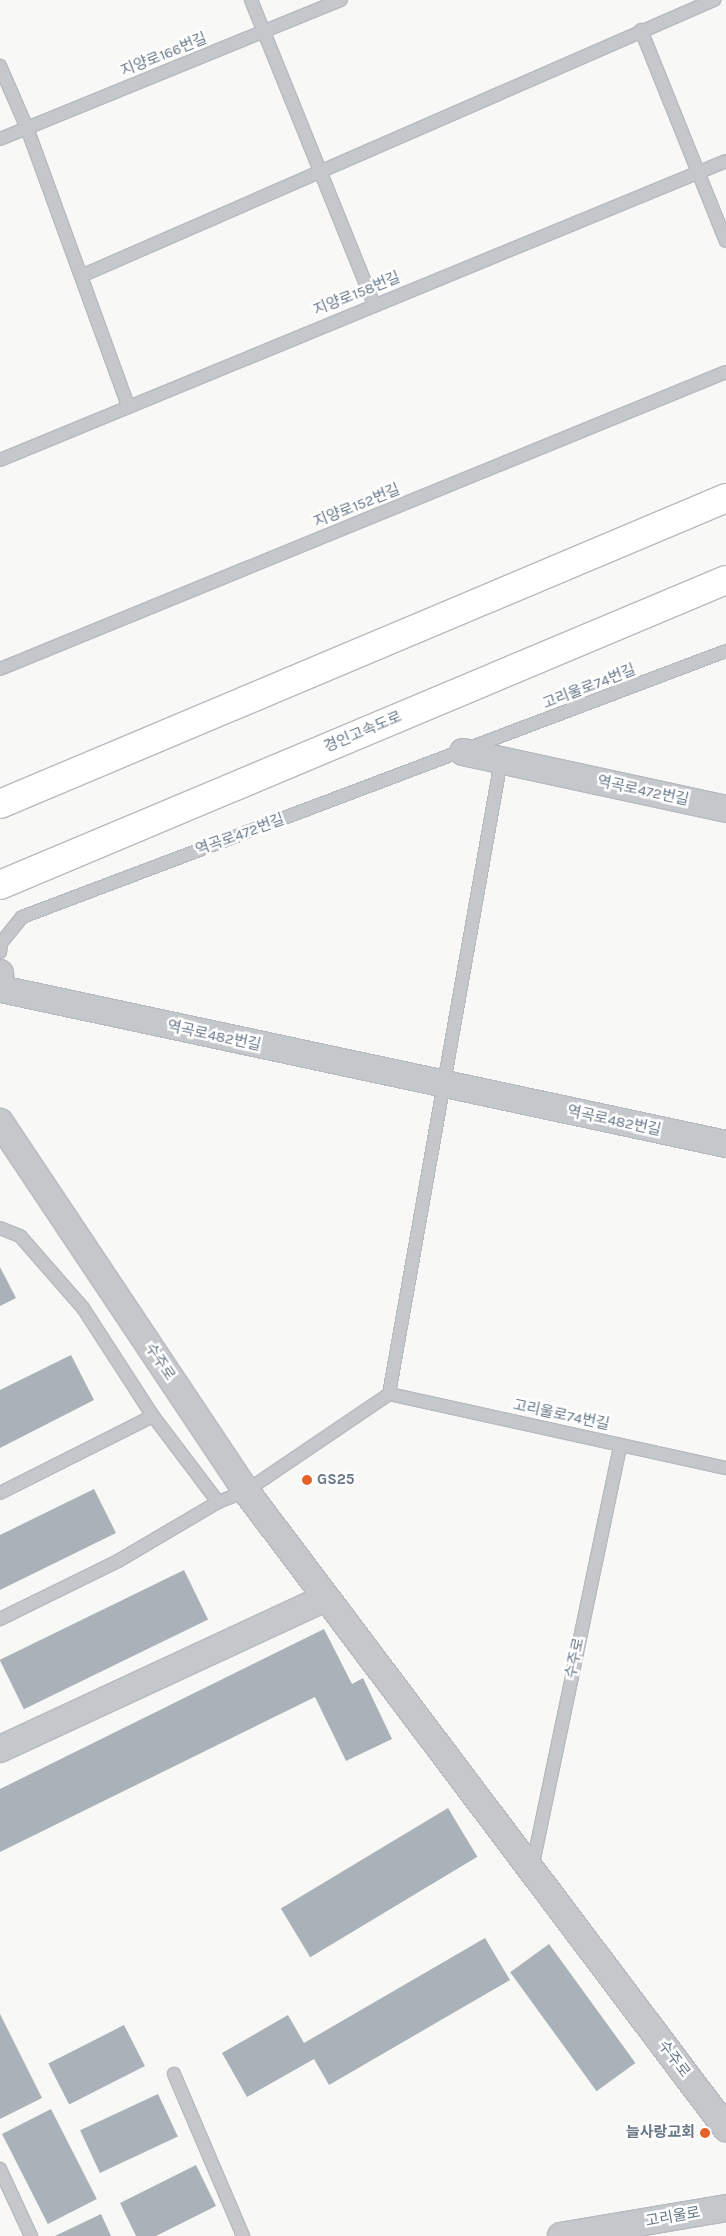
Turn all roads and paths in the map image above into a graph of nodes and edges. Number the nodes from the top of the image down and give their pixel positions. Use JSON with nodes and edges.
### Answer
{"nodes":[{"id":1,"x":251,"y":0,"type":"edge"},
{"id":2,"x":341,"y":0,"type":"edge"},
{"id":3,"x":714,"y":0,"type":"edge"},
{"id":4,"x":641,"y":30,"type":"junction"},
{"id":5,"x":264,"y":32,"type":"junction"},
{"id":6,"x":0,"y":66,"type":"edge"},
{"id":7,"x":27,"y":128,"type":"junction"},
{"id":8,"x":0,"y":139,"type":"edge"},
{"id":9,"x":726,"y":160,"type":"edge"},
{"id":10,"x":320,"y":172,"type":"junction"},
{"id":11,"x":697,"y":172,"type":"junction"},
{"id":12,"x":726,"y":241,"type":"edge"},
{"id":13,"x":81,"y":276,"type":"junction"},
{"id":14,"x":374,"y":305,"type":"junction"},
{"id":15,"x":726,"y":372,"type":"edge"},
{"id":16,"x":128,"y":406,"type":"junction"},
{"id":17,"x":0,"y":460,"type":"edge"},
{"id":18,"x":726,"y":498,"type":"edge"},
{"id":19,"x":726,"y":580,"type":"edge"},
{"id":20,"x":726,"y":651,"type":"edge"},
{"id":21,"x":0,"y":669,"type":"edge"},
{"id":22,"x":463,"y":752,"type":"junction"},
{"id":23,"x":500,"y":761,"type":"junction"},
{"id":24,"x":0,"y":804,"type":"edge"},
{"id":25,"x":726,"y":809,"type":"edge"},
{"id":26,"x":0,"y":885,"type":"edge"},
{"id":27,"x":0,"y":952,"type":"edge"},
{"id":28,"x":0,"y":973,"type":"edge"},
{"id":29,"x":443,"y":1086,"type":"junction"},
{"id":30,"x":0,"y":1122,"type":"edge"},
{"id":31,"x":726,"y":1144,"type":"edge"},
{"id":32,"x":0,"y":1228,"type":"edge"},
{"id":33,"x":388,"y":1394,"type":"junction"},
{"id":34,"x":153,"y":1416,"type":"junction"},
{"id":35,"x":620,"y":1445,"type":"junction"},
{"id":36,"x":726,"y":1468,"type":"edge"},
{"id":37,"x":246,"y":1491,"type":"junction"},
{"id":38,"x":0,"y":1493,"type":"edge"},
{"id":39,"x":218,"y":1502,"type":"junction"},
{"id":40,"x":326,"y":1598,"type":"junction"},
{"id":41,"x":0,"y":1619,"type":"edge"},
{"id":42,"x":0,"y":1749,"type":"edge"},
{"id":43,"x":531,"y":1871,"type":"junction"},
{"id":44,"x":174,"y":2074,"type":"dead end"},
{"id":45,"x":726,"y":2128,"type":"edge"},
{"id":46,"x":0,"y":2169,"type":"edge"},
{"id":47,"x":726,"y":2208,"type":"edge"},
{"id":48,"x":31,"y":2236,"type":"edge"},
{"id":49,"x":243,"y":2236,"type":"edge"},
{"id":50,"x":560,"y":2236,"type":"edge"}],
"edges":[{"from":1,"to":5,"type":"lane"},
{"from":2,"to":5,"type":"lane","name":"지양로166번길"},
{"from":3,"to":4,"type":"lane"},
{"from":4,"to":10,"type":"lane"},
{"from":4,"to":11,"type":"lane"},
{"from":5,"to":7,"type":"lane","name":"지양로166번길"},
{"from":5,"to":10,"type":"lane"},
{"from":6,"to":7,"type":"lane"},
{"from":7,"to":8,"type":"lane","name":"지양로166번길"},
{"from":7,"to":13,"type":"lane"},
{"from":9,"to":11,"type":"lane","name":"지양로158번길"},
{"from":10,"to":13,"type":"lane"},
{"from":10,"to":14,"type":"lane"},
{"from":11,"to":12,"type":"lane"},
{"from":11,"to":14,"type":"lane","name":"지양로158번길"},
{"from":13,"to":16,"type":"lane"},
{"from":14,"to":16,"type":"lane","name":"지양로158번길"},
{"from":15,"to":21,"type":"lane","name":"지양로152번길"},
{"from":16,"to":17,"type":"lane","name":"지양로158번길"},
{"from":18,"to":24,"type":"highway"},
{"from":19,"to":26,"type":"highway","name":"경인고속도로"},
{"from":20,"to":22,"type":"lane","name":"고리울로74번길"},
{"from":22,"to":23,"type":"street","name":"역곡로472번길"},
{"from":22,"to":27,"type":"lane","name":"역곡로472번길"},
{"from":23,"to":25,"type":"street","name":"역곡로472번길"},
{"from":23,"to":29,"type":"lane"},
{"from":28,"to":29,"type":"street","name":"역곡로482번길"},
{"from":29,"to":31,"type":"street","name":"역곡로482번길"},
{"from":29,"to":33,"type":"lane"},
{"from":30,"to":37,"type":"street","name":"수주로"},
{"from":32,"to":34,"type":"lane"},
{"from":33,"to":35,"type":"lane","name":"고리울로74번길"},
{"from":33,"to":37,"type":"lane"},
{"from":34,"to":38,"type":"lane"},
{"from":34,"to":39,"type":"lane"},
{"from":35,"to":36,"type":"lane","name":"고리울로74번길"},
{"from":35,"to":43,"type":"lane","name":"수주로"},
{"from":37,"to":39,"type":"lane"},
{"from":37,"to":40,"type":"street","name":"수주로"},
{"from":39,"to":41,"type":"lane"},
{"from":40,"to":42,"type":"street"},
{"from":40,"to":43,"type":"street","name":"수주로"},
{"from":43,"to":45,"type":"street","name":"수주로"},
{"from":44,"to":49,"type":"lane"},
{"from":46,"to":48,"type":"lane"},
{"from":47,"to":50,"type":"street","name":"고리울로"}]}
